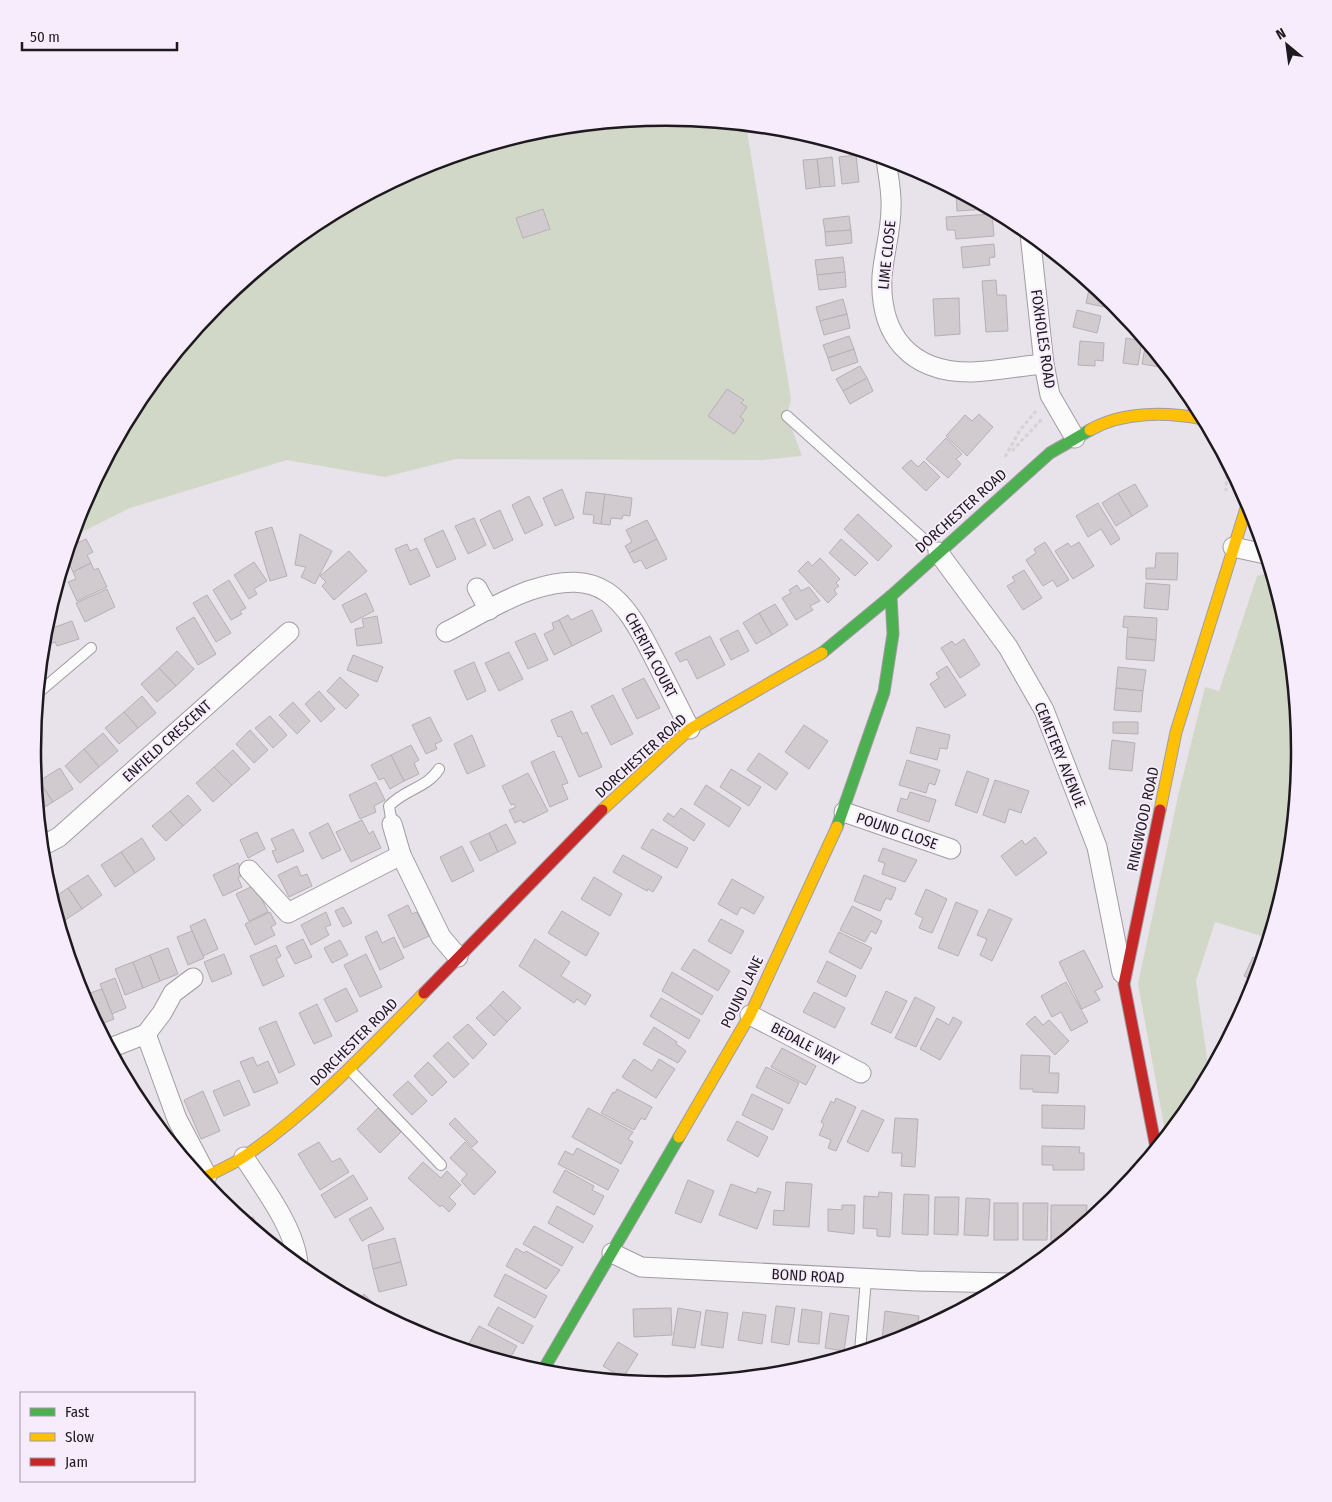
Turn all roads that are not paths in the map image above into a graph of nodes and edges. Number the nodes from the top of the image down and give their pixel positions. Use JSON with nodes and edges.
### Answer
{"nodes":[{"id":1,"x":887,"y":167,"type":"edge"},
{"id":2,"x":1031,"y":245,"type":"edge"},
{"id":3,"x":1044,"y":364,"type":"junction"},
{"id":4,"x":786,"y":416,"type":"dead end"},
{"id":5,"x":1193,"y":417,"type":"edge"},
{"id":6,"x":1075,"y":438,"type":"junction"},
{"id":7,"x":1244,"y":514,"type":"edge"},
{"id":8,"x":1233,"y":548,"type":"junction"},
{"id":9,"x":938,"y":552,"type":"junction"},
{"id":10,"x":1259,"y":553,"type":"edge"},
{"id":11,"x":478,"y":588,"type":"dead end"},
{"id":12,"x":891,"y":596,"type":"junction"},
{"id":13,"x":489,"y":610,"type":"junction"},
{"id":14,"x":289,"y":632,"type":"dead end"},
{"id":15,"x":446,"y":632,"type":"dead end"},
{"id":16,"x":91,"y":648,"type":"dead end"},
{"id":17,"x":45,"y":687,"type":"edge"},
{"id":18,"x":690,"y":729,"type":"junction"},
{"id":19,"x":439,"y":769,"type":"dead end"},
{"id":20,"x":844,"y":812,"type":"junction"},
{"id":21,"x":392,"y":824,"type":"joint"},
{"id":22,"x":48,"y":843,"type":"edge"},
{"id":23,"x":951,"y":849,"type":"dead end"},
{"id":24,"x":401,"y":855,"type":"junction"},
{"id":25,"x":249,"y":870,"type":"dead end"},
{"id":26,"x":458,"y":957,"type":"junction"},
{"id":27,"x":193,"y":978,"type":"dead end"},
{"id":28,"x":1124,"y":984,"type":"junction"},
{"id":29,"x":750,"y":1015,"type":"junction"},
{"id":30,"x":146,"y":1034,"type":"junction"},
{"id":31,"x":116,"y":1046,"type":"edge"},
{"id":32,"x":349,"y":1069,"type":"junction"},
{"id":33,"x":861,"y":1073,"type":"dead end"},
{"id":34,"x":1154,"y":1140,"type":"edge"},
{"id":35,"x":244,"y":1157,"type":"junction"},
{"id":36,"x":441,"y":1165,"type":"dead end"},
{"id":37,"x":199,"y":1166,"type":"edge"},
{"id":38,"x":207,"y":1175,"type":"edge"},
{"id":39,"x":612,"y":1253,"type":"junction"},
{"id":40,"x":296,"y":1254,"type":"edge"},
{"id":41,"x":866,"y":1279,"type":"junction"},
{"id":42,"x":993,"y":1283,"type":"edge"},
{"id":43,"x":861,"y":1345,"type":"edge"},
{"id":44,"x":546,"y":1364,"type":"edge"}],
"edges":[{"from":1,"to":3,"type":"street","name":"LIME CLOSE"},
{"from":2,"to":3,"type":"street","name":"FOXHOLES ROAD"},
{"from":3,"to":6,"type":"street","name":"FOXHOLES ROAD"},
{"from":4,"to":9,"type":"lane"},
{"from":5,"to":6,"type":"street","name":"DORCHESTER ROAD"},
{"from":6,"to":9,"type":"street","name":"DORCHESTER ROAD"},
{"from":7,"to":8,"type":"street","name":"RINGWOOD ROAD"},
{"from":8,"to":10,"type":"street"},
{"from":8,"to":28,"type":"street","name":"RINGWOOD ROAD"},
{"from":9,"to":12,"type":"street","name":"DORCHESTER ROAD"},
{"from":9,"to":28,"type":"street","name":"CEMETERY AVENUE"},
{"from":11,"to":13,"type":"street"},
{"from":12,"to":18,"type":"street","name":"DORCHESTER ROAD"},
{"from":12,"to":20,"type":"street","name":"POUND LANE"},
{"from":13,"to":15,"type":"street","name":"CHERITA COURT"},
{"from":13,"to":18,"type":"street","name":"CHERITA COURT"},
{"from":14,"to":22,"type":"street","name":"ENFIELD CRESCENT"},
{"from":16,"to":17,"type":"lane"},
{"from":18,"to":26,"type":"street","name":"DORCHESTER ROAD"},
{"from":19,"to":21,"type":"lane"},
{"from":20,"to":23,"type":"street","name":"POUND CLOSE"},
{"from":20,"to":29,"type":"street","name":"POUND LANE"},
{"from":21,"to":24,"type":"street"},
{"from":24,"to":25,"type":"street"},
{"from":24,"to":26,"type":"street"},
{"from":26,"to":32,"type":"street","name":"DORCHESTER ROAD"},
{"from":27,"to":30,"type":"street"},
{"from":28,"to":34,"type":"street","name":"RINGWOOD ROAD"},
{"from":29,"to":33,"type":"street","name":"BEDALE WAY"},
{"from":29,"to":39,"type":"street","name":"POUND LANE"},
{"from":30,"to":31,"type":"street"},
{"from":30,"to":37,"type":"street"},
{"from":32,"to":35,"type":"street","name":"DORCHESTER ROAD"},
{"from":32,"to":36,"type":"lane"},
{"from":35,"to":38,"type":"street","name":"DORCHESTER ROAD"},
{"from":35,"to":40,"type":"street"},
{"from":39,"to":41,"type":"street","name":"BOND ROAD"},
{"from":39,"to":44,"type":"street","name":"POUND LANE"},
{"from":41,"to":42,"type":"street","name":"BOND ROAD"},
{"from":41,"to":43,"type":"lane"}]}
